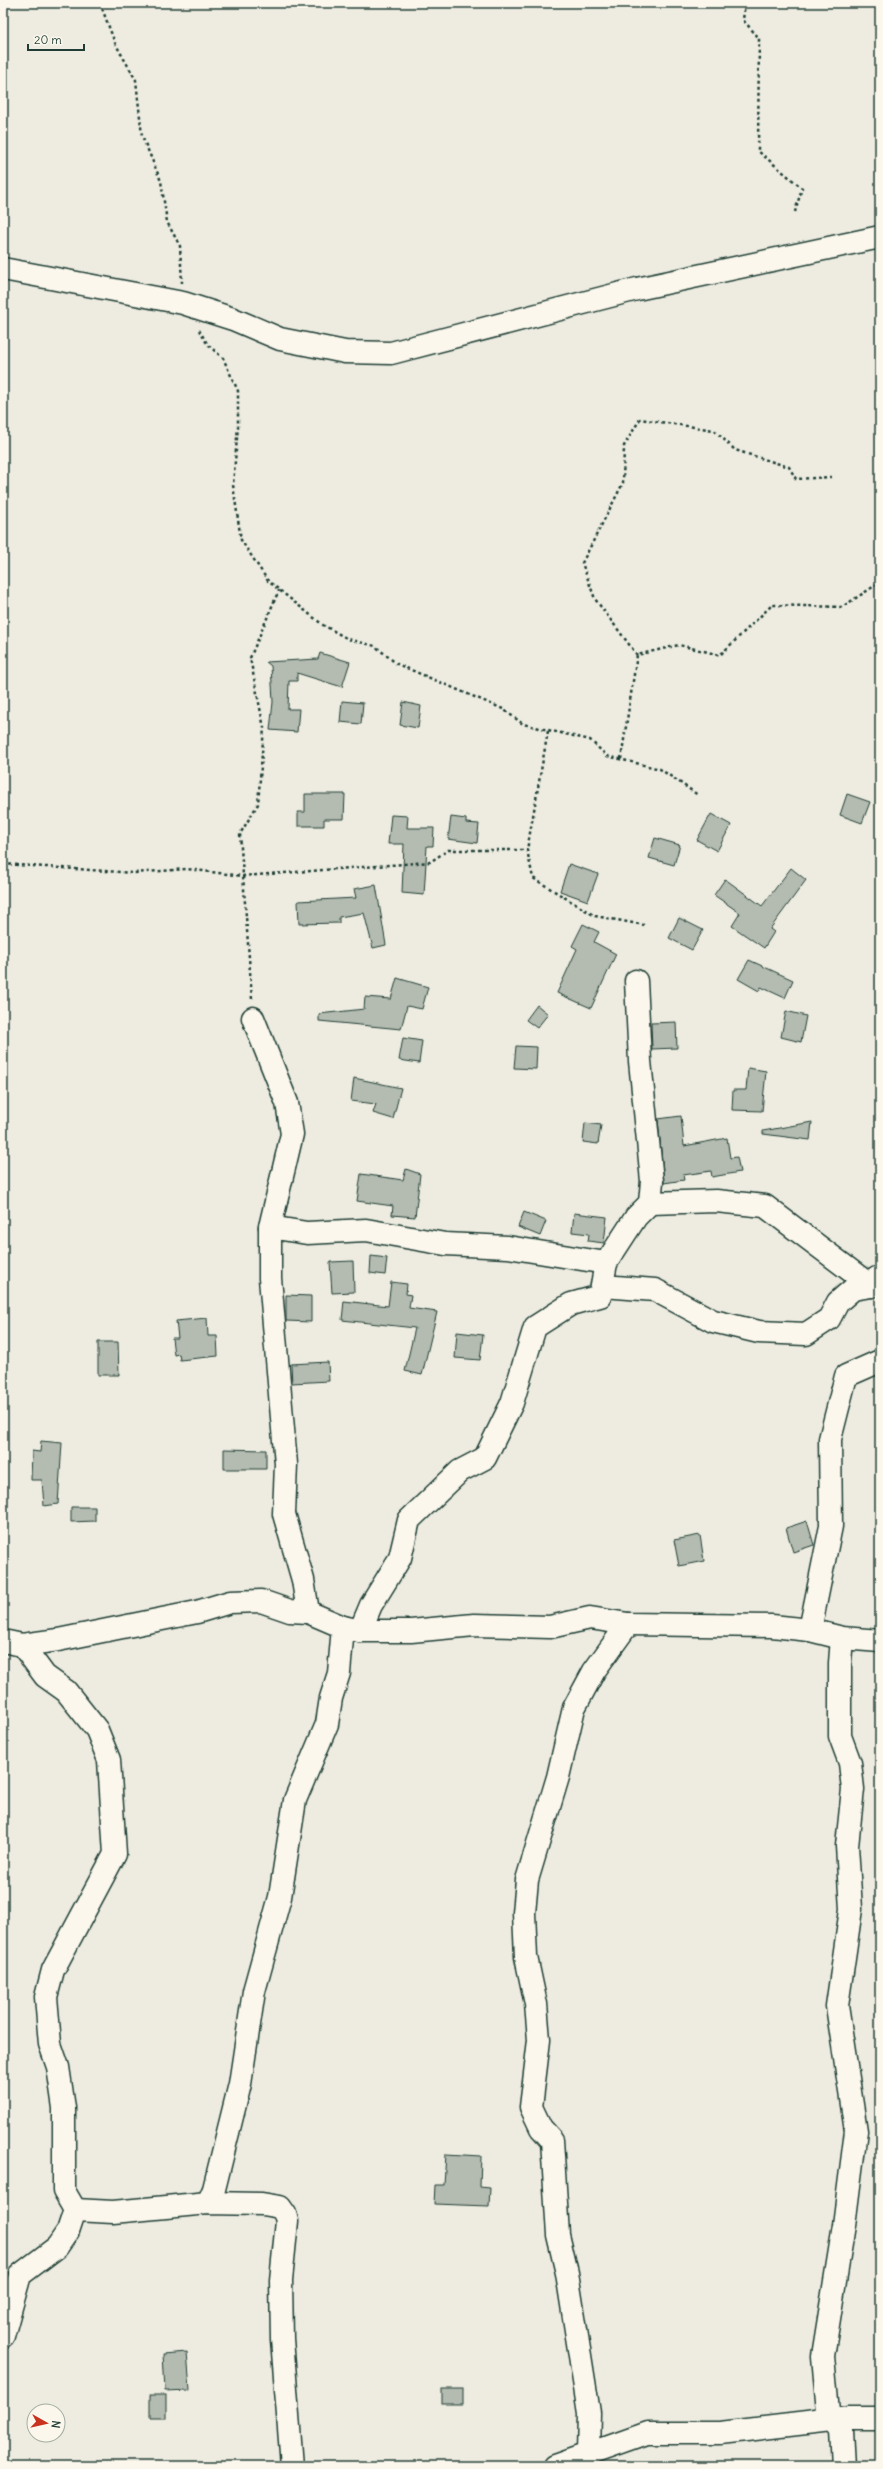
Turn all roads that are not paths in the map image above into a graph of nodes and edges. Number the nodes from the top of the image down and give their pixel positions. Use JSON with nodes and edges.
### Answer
{"nodes":[{"id":1,"x":880,"y":237,"type":"edge"},
{"id":2,"x":3,"y":269,"type":"edge"},
{"id":3,"x":636,"y":981,"type":"dead end"},
{"id":4,"x":253,"y":1018,"type":"road end"},
{"id":5,"x":650,"y":1203,"type":"junction"},
{"id":6,"x":270,"y":1227,"type":"junction"},
{"id":7,"x":606,"y":1264,"type":"junction"},
{"id":8,"x":875,"y":1280,"type":"edge"},
{"id":9,"x":603,"y":1286,"type":"junction"},
{"id":10,"x":880,"y":1361,"type":"edge"},
{"id":11,"x":308,"y":1612,"type":"junction"},
{"id":12,"x":628,"y":1624,"type":"junction"},
{"id":13,"x":352,"y":1629,"type":"junction"},
{"id":14,"x":810,"y":1630,"type":"junction"},
{"id":15,"x":842,"y":1638,"type":"junction"},
{"id":16,"x":880,"y":1641,"type":"edge"},
{"id":17,"x":12,"y":1643,"type":"edge"},
{"id":18,"x":208,"y":2203,"type":"junction"},
{"id":19,"x":75,"y":2210,"type":"junction"},
{"id":20,"x":3,"y":2336,"type":"edge"},
{"id":21,"x":880,"y":2418,"type":"edge"},
{"id":22,"x":834,"y":2422,"type":"junction"},
{"id":23,"x":588,"y":2454,"type":"junction"},
{"id":24,"x":292,"y":2466,"type":"edge"},
{"id":25,"x":554,"y":2466,"type":"edge"},
{"id":26,"x":843,"y":2466,"type":"edge"}],
"edges":[{"from":1,"to":2,"type":"street"},
{"from":3,"to":5,"type":"street"},
{"from":4,"to":6,"type":"street"},
{"from":5,"to":7,"type":"street"},
{"from":5,"to":8,"type":"street"},
{"from":6,"to":7,"type":"street"},
{"from":6,"to":11,"type":"street"},
{"from":7,"to":9,"type":"street"},
{"from":8,"to":9,"type":"street"},
{"from":9,"to":13,"type":"street"},
{"from":10,"to":14,"type":"street"},
{"from":11,"to":13,"type":"street"},
{"from":11,"to":17,"type":"street"},
{"from":12,"to":13,"type":"street"},
{"from":12,"to":14,"type":"street"},
{"from":12,"to":23,"type":"street"},
{"from":13,"to":18,"type":"street"},
{"from":14,"to":15,"type":"street"},
{"from":15,"to":16,"type":"street"},
{"from":15,"to":22,"type":"street"},
{"from":17,"to":19,"type":"street"},
{"from":18,"to":19,"type":"street"},
{"from":18,"to":24,"type":"street"},
{"from":19,"to":20,"type":"street"},
{"from":21,"to":22,"type":"street"},
{"from":22,"to":23,"type":"street"},
{"from":22,"to":26,"type":"street"},
{"from":23,"to":25,"type":"street"}]}
